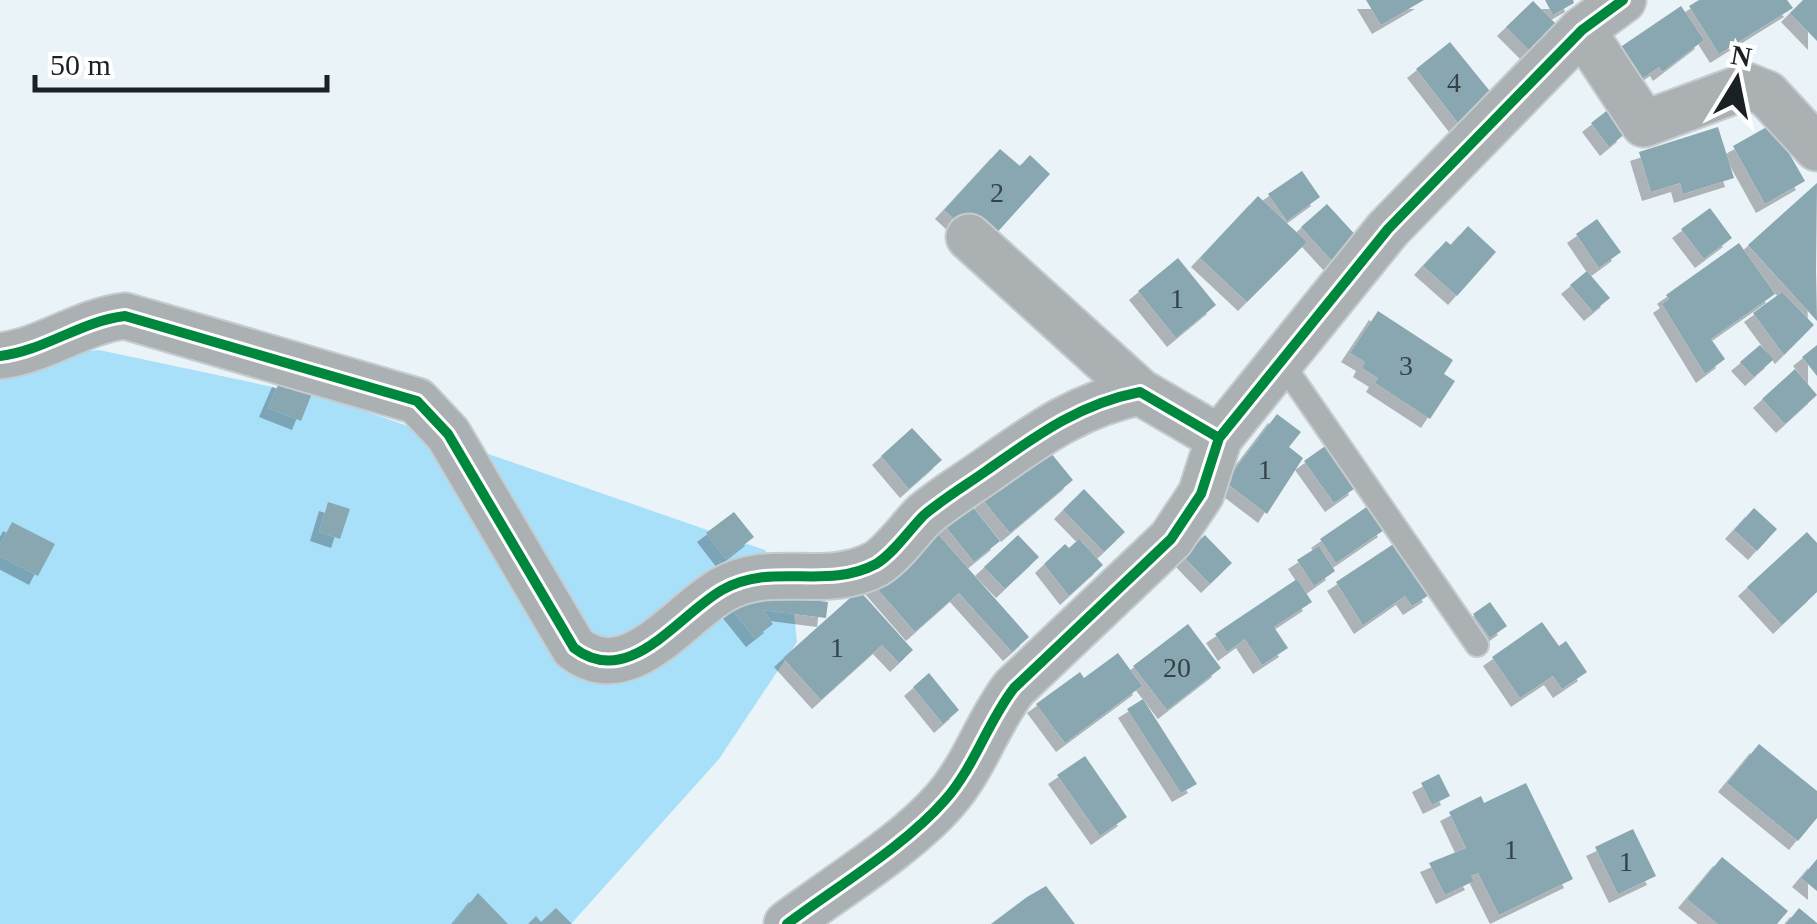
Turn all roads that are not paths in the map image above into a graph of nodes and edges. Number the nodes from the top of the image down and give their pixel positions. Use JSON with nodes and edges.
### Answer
{"nodes":[{"id":1,"x":1623,"y":0,"type":"edge"},
{"id":2,"x":1582,"y":30,"type":"junction"},
{"id":3,"x":1817,"y":148,"type":"edge"},
{"id":4,"x":969,"y":237,"type":"dead end"},
{"id":5,"x":0,"y":356,"type":"edge"},
{"id":6,"x":1280,"y":360,"type":"junction"},
{"id":7,"x":1140,"y":392,"type":"junction"},
{"id":8,"x":1219,"y":438,"type":"junction"},
{"id":9,"x":1477,"y":645,"type":"dead end"},
{"id":10,"x":787,"y":924,"type":"edge"}],
"edges":[{"from":1,"to":2,"type":"street"},
{"from":2,"to":3,"type":"street"},
{"from":2,"to":6,"type":"street"},
{"from":4,"to":7,"type":"street"},
{"from":5,"to":7,"type":"street"},
{"from":6,"to":8,"type":"street"},
{"from":6,"to":9,"type":"lane"},
{"from":7,"to":8,"type":"street"},
{"from":8,"to":10,"type":"street"}]}
